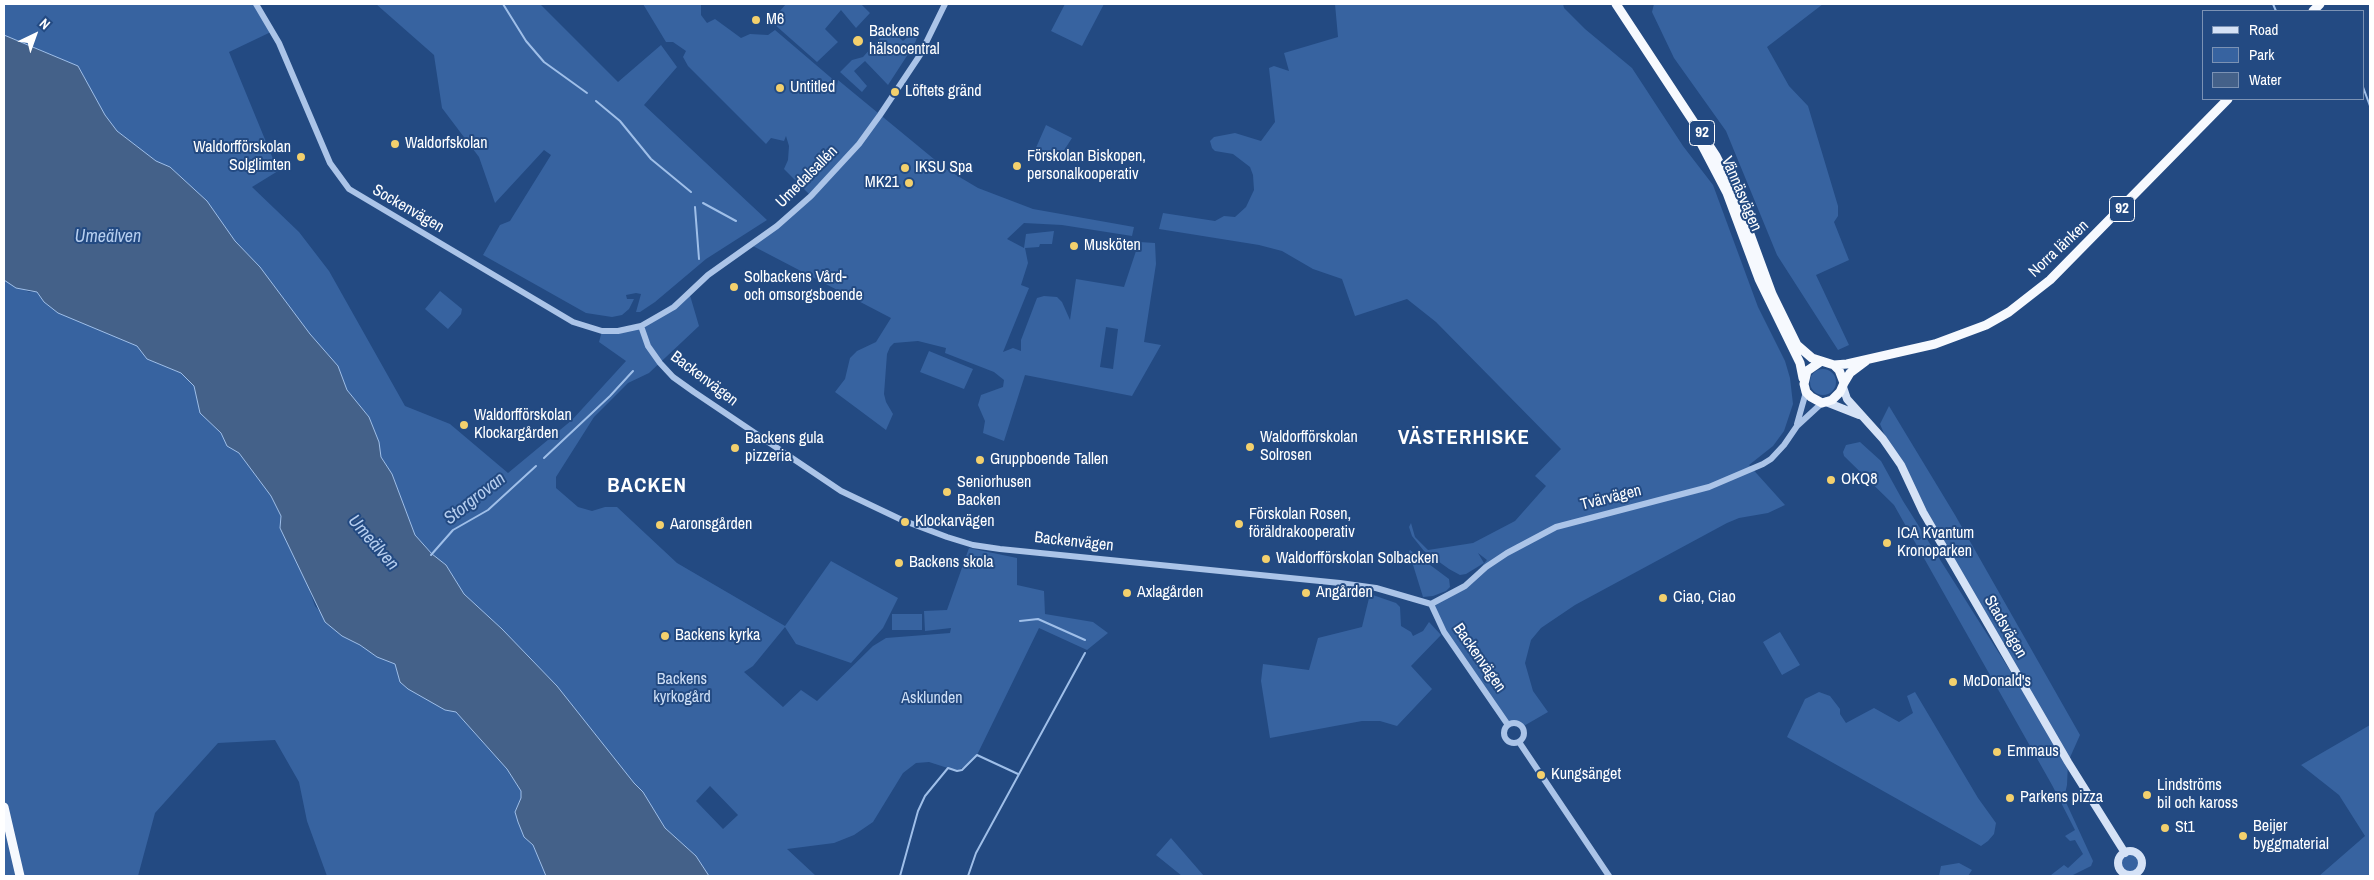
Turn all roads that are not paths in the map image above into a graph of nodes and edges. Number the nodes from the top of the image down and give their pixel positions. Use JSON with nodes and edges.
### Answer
{"nodes":[{"id":1,"x":256,"y":4,"type":"edge"},
{"id":2,"x":945,"y":4,"type":"edge"},
{"id":3,"x":1609,"y":4,"type":"edge"},
{"id":4,"x":1616,"y":4,"type":"edge"},
{"id":5,"x":2227,"y":100,"type":"edge"},
{"id":6,"x":641,"y":326,"type":"junction"},
{"id":7,"x":1870,"y":359,"type":"junction"},
{"id":8,"x":1820,"y":362,"type":"junction"},
{"id":9,"x":1834,"y":365,"type":"junction"},
{"id":10,"x":1843,"y":385,"type":"junction"},
{"id":11,"x":1805,"y":388,"type":"junction"},
{"id":12,"x":1824,"y":402,"type":"junction"},
{"id":13,"x":1861,"y":416,"type":"junction"},
{"id":14,"x":1797,"y":426,"type":"junction"},
{"id":15,"x":1431,"y":604,"type":"junction"},
{"id":16,"x":1508,"y":725,"type":"junction"},
{"id":17,"x":1519,"y":742,"type":"junction"},
{"id":18,"x":4,"y":807,"type":"edge"},
{"id":19,"x":4,"y":829,"type":"edge"},
{"id":20,"x":2125,"y":853,"type":"junction"},
{"id":21,"x":2138,"y":875,"type":"edge"},
{"id":22,"x":15,"y":876,"type":"edge"},
{"id":23,"x":20,"y":876,"type":"edge"},
{"id":24,"x":1609,"y":876,"type":"edge"}],
"edges":[{"from":1,"to":6,"type":"street","name":"Sockenvägen"},
{"from":2,"to":6,"type":"street","name":"Umedalsallén"},
{"from":3,"to":11,"type":"highway","name":"Vännäsvägen","number":"92"},
{"from":4,"to":8,"type":"highway","name":"Vännäsvägen","number":"92"},
{"from":5,"to":7,"type":"highway","name":"Norra länken","number":"92"},
{"from":6,"to":15,"type":"street","name":"Backenvägen"},
{"from":7,"to":9,"type":"highway","name":"Norra länken","number":"92"},
{"from":7,"to":10,"type":"highway","name":"Norra länken","number":"92"},
{"from":8,"to":9,"type":"highway","number":"92"},
{"from":8,"to":11,"type":"highway"},
{"from":9,"to":10,"type":"highway"},
{"from":10,"to":12,"type":"highway","number":"92"},
{"from":10,"to":13,"type":"main road","name":"Stadsvägen"},
{"from":11,"to":12,"type":"highway"},
{"from":11,"to":14,"type":"street","name":"Tvärvägen"},
{"from":12,"to":13,"type":"main road","name":"Stadsvägen"},
{"from":12,"to":14,"type":"street","name":"Tvärvägen"},
{"from":13,"to":20,"type":"main road","name":"Stadsvägen"},
{"from":14,"to":15,"type":"street","name":"Tvärvägen"},
{"from":15,"to":16,"type":"street","name":"Backenvägen"},
{"from":16,"to":17,"type":"street","name":"Backenvägen"},
{"from":16,"to":17,"type":"street","name":"Backenvägen"},
{"from":17,"to":24,"type":"street","name":"Backenvägen"},
{"from":18,"to":23,"type":"highway"},
{"from":19,"to":22,"type":"highway"},
{"from":20,"to":21,"type":"main road"},
{"from":20,"to":21,"type":"main road"}]}
